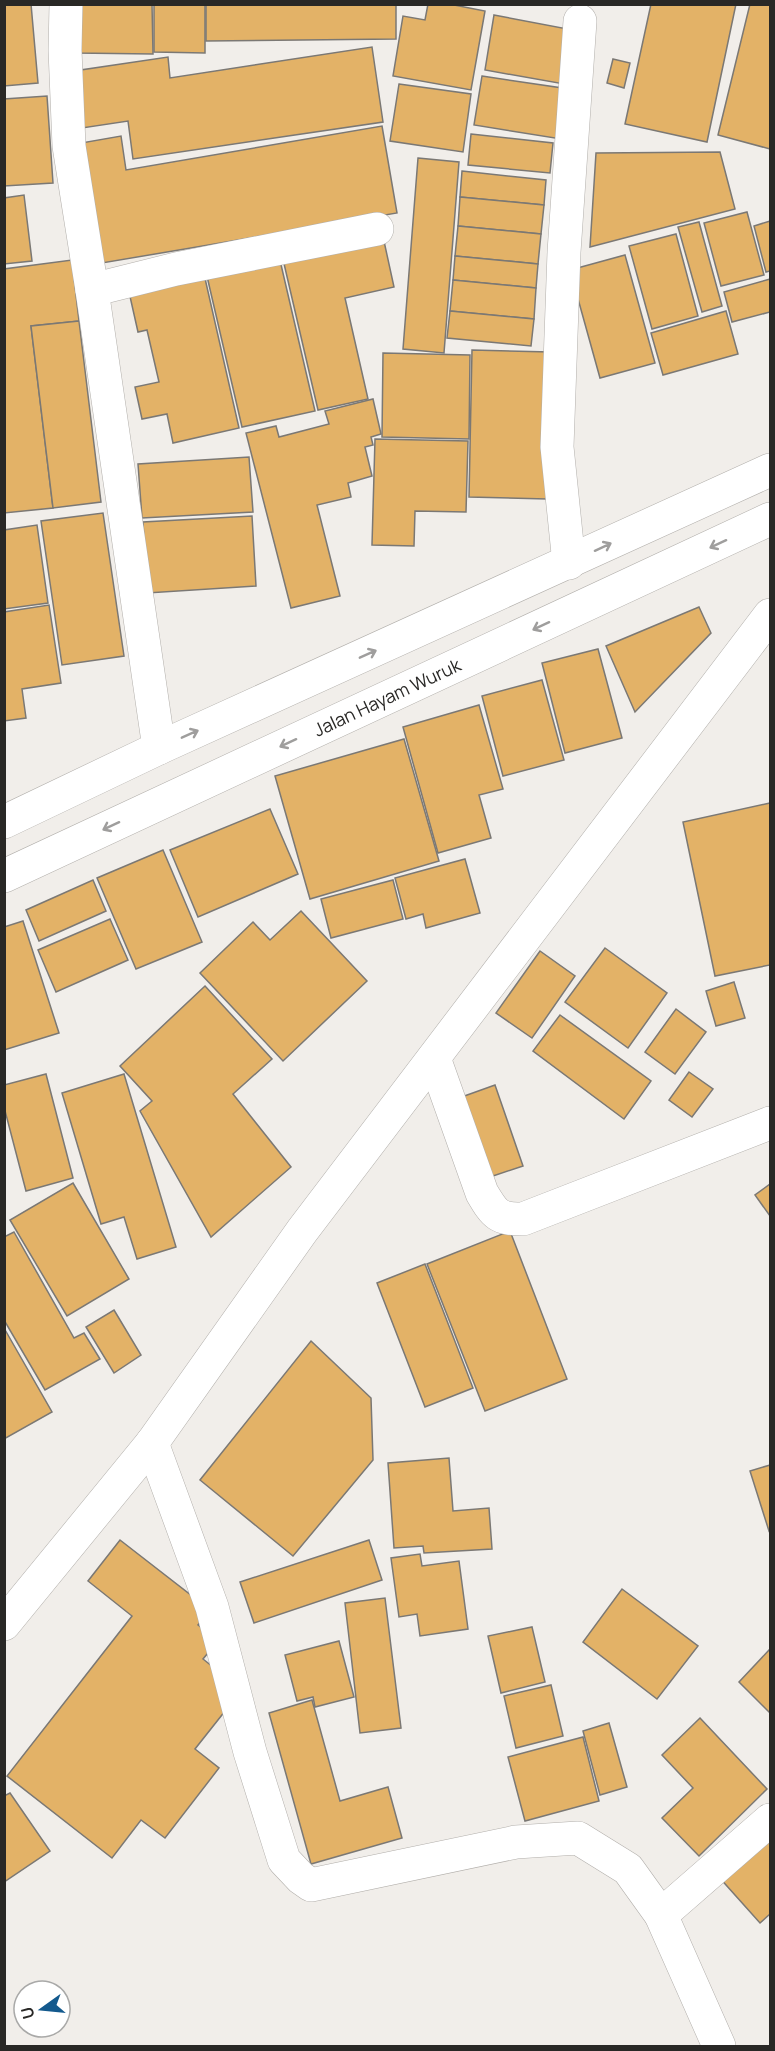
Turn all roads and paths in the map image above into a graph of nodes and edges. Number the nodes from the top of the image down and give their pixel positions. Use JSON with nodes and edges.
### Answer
{"nodes":[{"id":1,"x":66,"y":4,"type":"edge"},
{"id":2,"x":580,"y":21,"type":"dead end"},
{"id":3,"x":377,"y":229,"type":"dead end"},
{"id":4,"x":92,"y":290,"type":"junction"},
{"id":5,"x":771,"y":470,"type":"edge"},
{"id":6,"x":771,"y":519,"type":"edge"},
{"id":7,"x":569,"y":563,"type":"junction"},
{"id":8,"x":771,"y":615,"type":"edge"},
{"id":9,"x":159,"y":748,"type":"junction"},
{"id":10,"x":4,"y":822,"type":"edge"},
{"id":11,"x":4,"y":876,"type":"edge"},
{"id":12,"x":434,"y":1058,"type":"junction"},
{"id":13,"x":771,"y":1123,"type":"edge"},
{"id":14,"x":152,"y":1443,"type":"junction"},
{"id":15,"x":4,"y":1624,"type":"edge"},
{"id":16,"x":771,"y":1820,"type":"edge"},
{"id":17,"x":661,"y":1915,"type":"junction"},
{"id":18,"x":720,"y":2046,"type":"edge"}],
"edges":[{"from":1,"to":4,"type":"street"},
{"from":2,"to":7,"type":"street"},
{"from":3,"to":4,"type":"street"},
{"from":4,"to":9,"type":"street"},
{"from":7,"to":5,"type":"street","one_way":true},
{"from":6,"to":11,"type":"street","name":"Jalan Hayam Wuruk","one_way":true},
{"from":9,"to":7,"type":"street","one_way":true},
{"from":8,"to":12,"type":"street"},
{"from":9,"to":10,"type":"street"},
{"from":12,"to":13,"type":"street"},
{"from":12,"to":14,"type":"street"},
{"from":14,"to":15,"type":"street"},
{"from":14,"to":17,"type":"street"},
{"from":16,"to":17,"type":"street"},
{"from":17,"to":18,"type":"street"}]}
